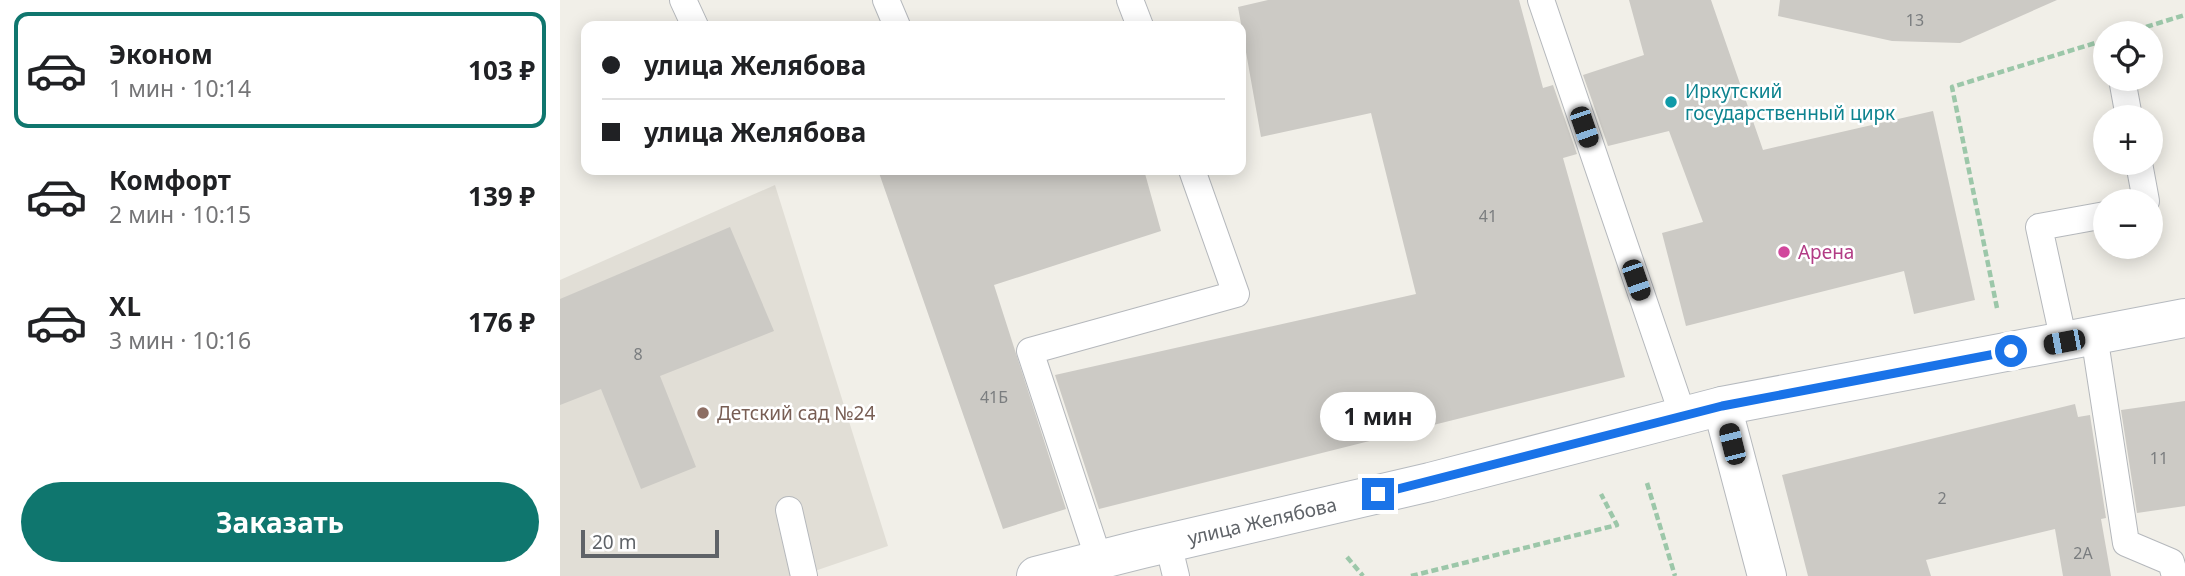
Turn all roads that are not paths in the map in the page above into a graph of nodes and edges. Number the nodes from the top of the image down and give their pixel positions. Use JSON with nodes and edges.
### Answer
{"nodes":[{"id":1,"x":683,"y":0,"type":"edge"},
{"id":2,"x":886,"y":0,"type":"edge"},
{"id":3,"x":1130,"y":0,"type":"edge"},
{"id":4,"x":1541,"y":0,"type":"edge"},
{"id":5,"x":693,"y":21,"type":"edge"},
{"id":6,"x":895,"y":21,"type":"edge"},
{"id":7,"x":1138,"y":21,"type":"edge"},
{"id":8,"x":1194,"y":175,"type":"edge"},
{"id":9,"x":2093,"y":217,"type":"edge"},
{"id":10,"x":2185,"y":318,"type":"edge"},
{"id":11,"x":2079,"y":338,"type":"junction"},
{"id":12,"x":1722,"y":406,"type":"junction"},
{"id":13,"x":1683,"y":416,"type":"junction"},
{"id":14,"x":789,"y":510,"type":"dead end"},
{"id":15,"x":1172,"y":559,"type":"edge"},
{"id":16,"x":1099,"y":560,"type":"junction"},
{"id":17,"x":804,"y":576,"type":"edge"},
{"id":18,"x":1036,"y":576,"type":"edge"},
{"id":19,"x":1767,"y":576,"type":"edge"},
{"id":20,"x":2175,"y":576,"type":"edge"}],
"edges":[{"from":1,"to":5,"type":"lane"},
{"from":2,"to":6,"type":"lane"},
{"from":3,"to":7,"type":"lane"},
{"from":4,"to":13,"type":"lane"},
{"from":8,"to":16,"type":"lane"},
{"from":9,"to":11,"type":"lane"},
{"from":10,"to":11,"type":"street","name":"улица Желябова"},
{"from":11,"to":12,"type":"street","name":"улица Желябова"},
{"from":11,"to":20,"type":"lane"},
{"from":12,"to":13,"type":"street","name":"улица Желябова"},
{"from":12,"to":19,"type":"street"},
{"from":13,"to":15,"type":"street","name":"улица Желябова"},
{"from":14,"to":17,"type":"lane"},
{"from":15,"to":16,"type":"street","name":"улица Желябова"},
{"from":16,"to":18,"type":"street","name":"улица Желябова"}]}
